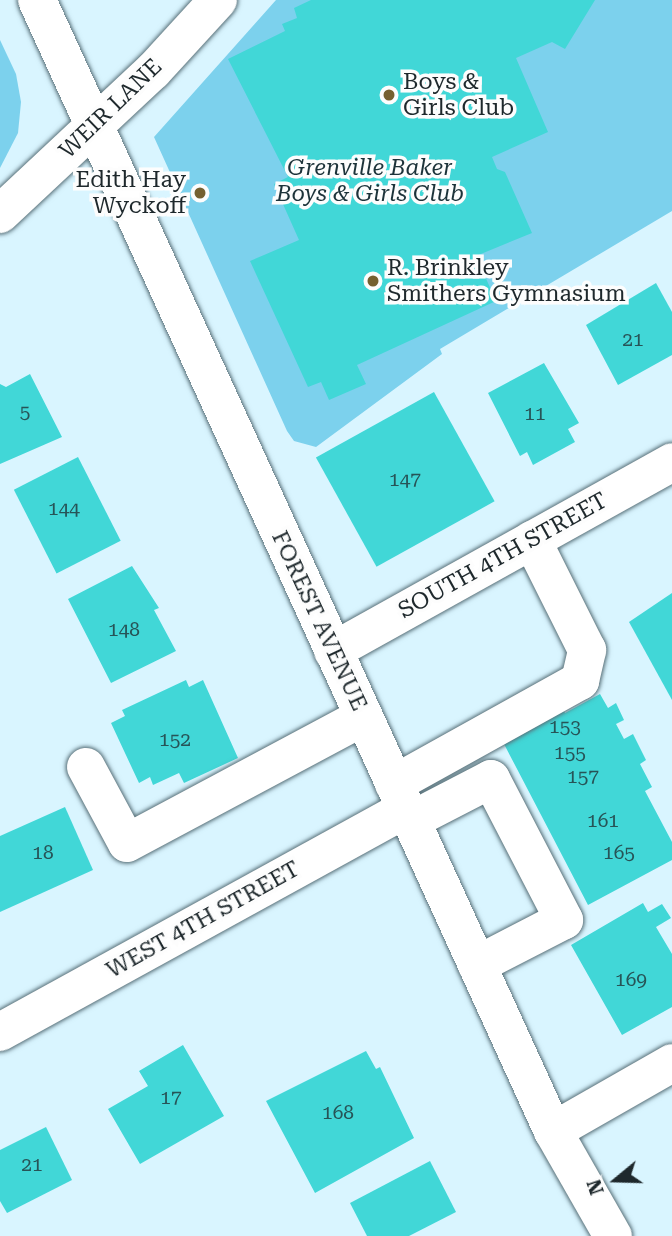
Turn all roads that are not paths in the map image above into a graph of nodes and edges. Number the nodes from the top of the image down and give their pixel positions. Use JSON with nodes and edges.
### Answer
{"nodes":[{"id":1,"x":37,"y":0,"type":"edge"},
{"id":2,"x":218,"y":0,"type":"edge"},
{"id":3,"x":94,"y":125,"type":"junction"},
{"id":4,"x":0,"y":214,"type":"edge"},
{"id":5,"x":672,"y":462,"type":"edge"},
{"id":6,"x":532,"y":540,"type":"junction"},
{"id":7,"x":333,"y":651,"type":"junction"},
{"id":8,"x":363,"y":717,"type":"junction"},
{"id":9,"x":86,"y":767,"type":"dead end"},
{"id":10,"x":399,"y":794,"type":"junction"},
{"id":11,"x":477,"y":965,"type":"junction"},
{"id":12,"x":0,"y":1032,"type":"edge"},
{"id":13,"x":672,"y":1063,"type":"edge"},
{"id":14,"x":554,"y":1131,"type":"junction"},
{"id":15,"x":613,"y":1236,"type":"edge"}],
"edges":[{"from":1,"to":3,"type":"main road","name":"FOREST AVENUE"},
{"from":2,"to":3,"type":"main road","name":"WEIR LANE"},
{"from":3,"to":4,"type":"main road","name":"WEIR LANE"},
{"from":3,"to":7,"type":"main road","name":"FOREST AVENUE"},
{"from":5,"to":6,"type":"main road","name":"SOUTH 4TH STREET"},
{"from":6,"to":7,"type":"main road","name":"SOUTH 4TH STREET"},
{"from":6,"to":10,"type":"main road"},
{"from":7,"to":8,"type":"main road","name":"FOREST AVENUE"},
{"from":8,"to":9,"type":"main road"},
{"from":8,"to":10,"type":"main road","name":"FOREST AVENUE"},
{"from":10,"to":11,"type":"main road","name":"FOREST AVENUE"},
{"from":10,"to":11,"type":"main road"},
{"from":10,"to":12,"type":"main road","name":"WEST 4TH STREET"},
{"from":11,"to":14,"type":"main road","name":"FOREST AVENUE"},
{"from":13,"to":14,"type":"main road"},
{"from":14,"to":15,"type":"main road","name":"FOREST AVENUE"}]}
